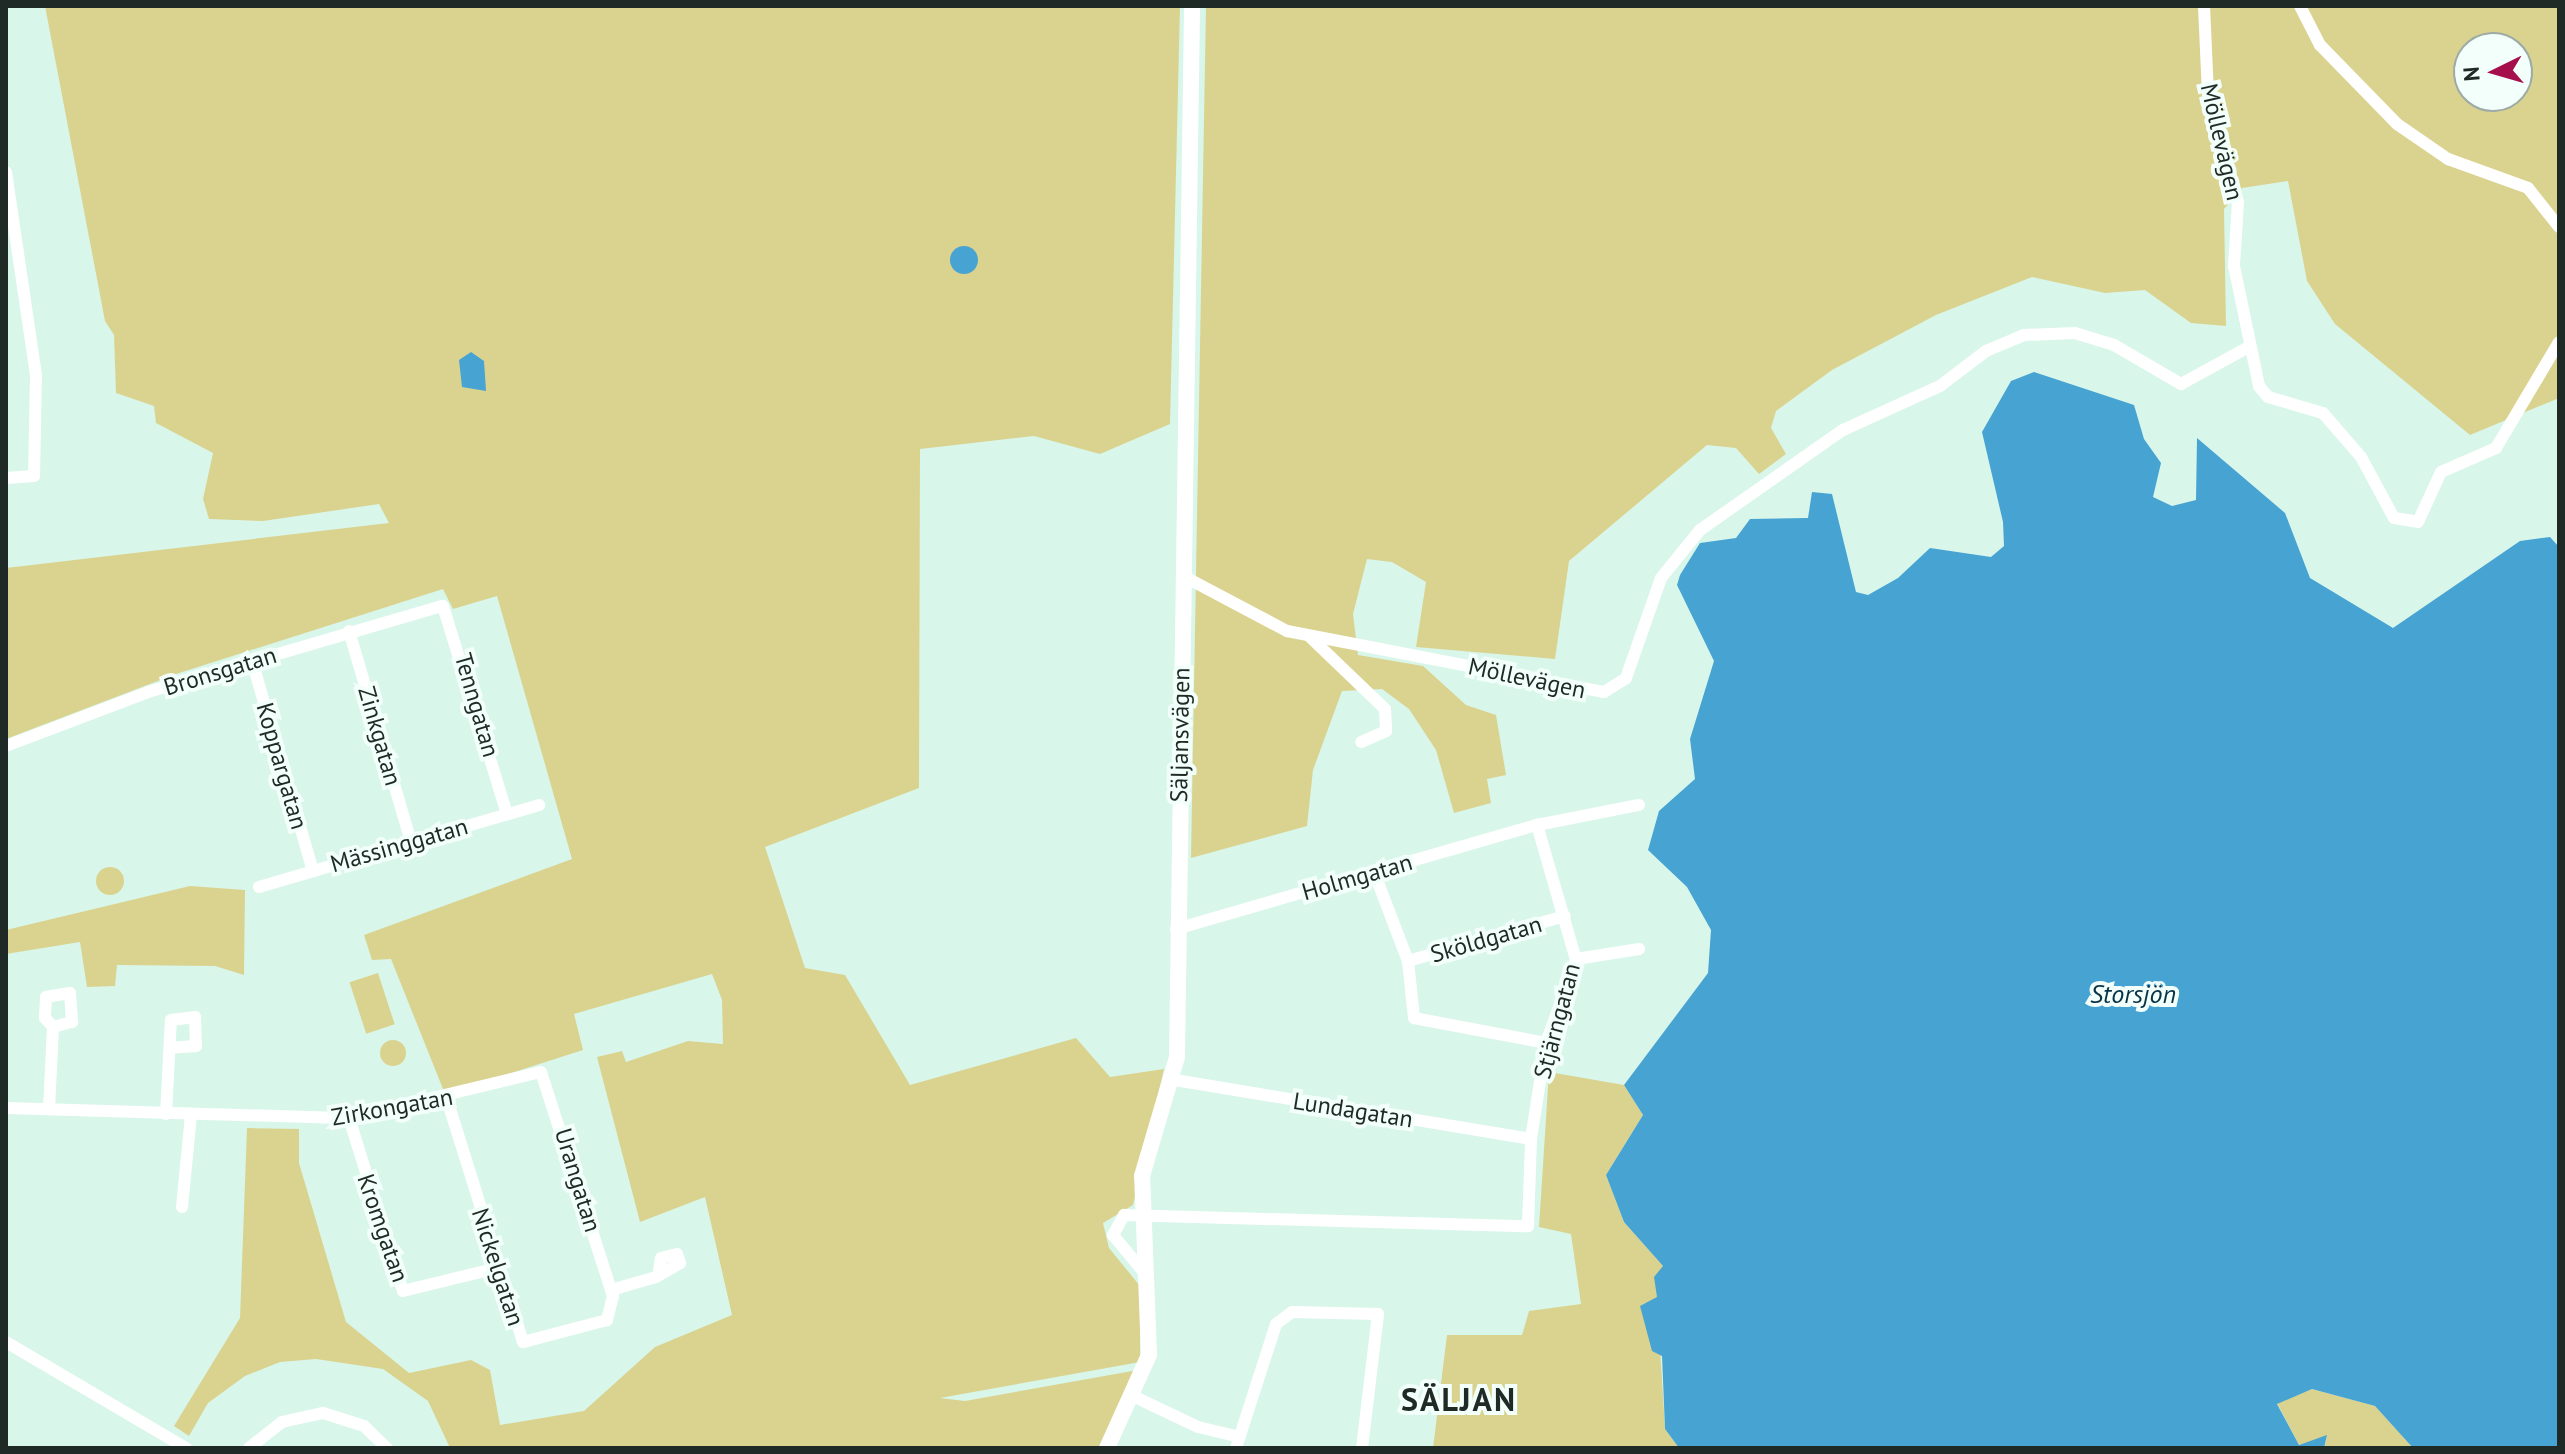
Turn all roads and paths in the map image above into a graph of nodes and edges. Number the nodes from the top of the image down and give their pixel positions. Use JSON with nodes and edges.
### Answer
{"nodes":[{"id":1,"x":1192,"y":6,"type":"edge"},
{"id":2,"x":2204,"y":6,"type":"edge"},
{"id":3,"x":2300,"y":6,"type":"edge"},
{"id":4,"x":6,"y":172,"type":"edge"},
{"id":5,"x":2559,"y":227,"type":"edge"},
{"id":6,"x":2559,"y":342,"type":"edge"},
{"id":7,"x":2247,"y":348,"type":"junction"},
{"id":8,"x":6,"y":478,"type":"edge"},
{"id":9,"x":1183,"y":576,"type":"junction"},
{"id":10,"x":437,"y":606,"type":"joint"},
{"id":11,"x":349,"y":631,"type":"junction"},
{"id":12,"x":1310,"y":637,"type":"junction"},
{"id":13,"x":252,"y":661,"type":"junction"},
{"id":14,"x":1361,"y":742,"type":"dead end"},
{"id":15,"x":6,"y":746,"type":"edge"},
{"id":16,"x":539,"y":805,"type":"dead end"},
{"id":17,"x":1639,"y":805,"type":"dead end"},
{"id":18,"x":507,"y":814,"type":"junction"},
{"id":19,"x":1537,"y":825,"type":"junction"},
{"id":20,"x":411,"y":841,"type":"junction"},
{"id":21,"x":313,"y":871,"type":"junction"},
{"id":22,"x":1374,"y":872,"type":"junction"},
{"id":23,"x":259,"y":887,"type":"dead end"},
{"id":24,"x":1565,"y":916,"type":"junction"},
{"id":25,"x":1176,"y":929,"type":"junction"},
{"id":26,"x":1639,"y":949,"type":"dead end"},
{"id":27,"x":1576,"y":959,"type":"junction"},
{"id":28,"x":1408,"y":961,"type":"junction"},
{"id":29,"x":53,"y":1027,"type":"dead end"},
{"id":30,"x":1546,"y":1043,"type":"junction"},
{"id":31,"x":170,"y":1048,"type":"dead end"},
{"id":32,"x":541,"y":1072,"type":"joint"},
{"id":33,"x":1175,"y":1080,"type":"junction"},
{"id":34,"x":447,"y":1099,"type":"junction"},
{"id":35,"x":6,"y":1108,"type":"edge"},
{"id":36,"x":49,"y":1109,"type":"junction"},
{"id":37,"x":166,"y":1114,"type":"junction"},
{"id":38,"x":191,"y":1115,"type":"junction"},
{"id":39,"x":349,"y":1118,"type":"junction"},
{"id":40,"x":1531,"y":1139,"type":"junction"},
{"id":41,"x":182,"y":1207,"type":"dead end"},
{"id":42,"x":1142,"y":1214,"type":"junction"},
{"id":43,"x":497,"y":1268,"type":"junction"},
{"id":44,"x":659,"y":1271,"type":"dead end"},
{"id":45,"x":1147,"y":1276,"type":"junction"},
{"id":46,"x":611,"y":1290,"type":"junction"},
{"id":47,"x":614,"y":1314,"type":"joint"},
{"id":48,"x":6,"y":1342,"type":"edge"},
{"id":49,"x":1135,"y":1397,"type":"junction"},
{"id":50,"x":1238,"y":1442,"type":"edge"},
{"id":51,"x":186,"y":1448,"type":"edge"},
{"id":52,"x":249,"y":1448,"type":"edge"},
{"id":53,"x":387,"y":1448,"type":"edge"},
{"id":54,"x":1107,"y":1448,"type":"edge"},
{"id":55,"x":1362,"y":1448,"type":"edge"}],
"edges":[{"from":1,"to":9,"type":"street","name":"Säljansvägen"},
{"from":2,"to":7,"type":"street","name":"Möllevägen"},
{"from":3,"to":5,"type":"street"},
{"from":4,"to":8,"type":"street"},
{"from":6,"to":7,"type":"street","name":"Möllevägen"},
{"from":7,"to":12,"type":"street","name":"Möllevägen"},
{"from":9,"to":12,"type":"street","name":"Möllevägen"},
{"from":9,"to":25,"type":"street","name":"Säljansvägen"},
{"from":10,"to":11,"type":"street","name":"Bronsgatan"},
{"from":10,"to":18,"type":"street","name":"Tenngatan"},
{"from":11,"to":13,"type":"street","name":"Bronsgatan"},
{"from":11,"to":20,"type":"street","name":"Zinkgatan"},
{"from":12,"to":14,"type":"street"},
{"from":13,"to":15,"type":"street","name":"Bronsgatan"},
{"from":13,"to":21,"type":"street","name":"Koppargatan"},
{"from":16,"to":18,"type":"street","name":"Mässinggatan"},
{"from":17,"to":19,"type":"street"},
{"from":18,"to":20,"type":"street","name":"Mässinggatan"},
{"from":19,"to":22,"type":"street","name":"Holmgatan"},
{"from":19,"to":24,"type":"street","name":"Stjärngatan"},
{"from":20,"to":21,"type":"street","name":"Mässinggatan"},
{"from":21,"to":23,"type":"street","name":"Mässinggatan"},
{"from":22,"to":25,"type":"street","name":"Holmgatan"},
{"from":22,"to":28,"type":"street"},
{"from":24,"to":27,"type":"street","name":"Stjärngatan"},
{"from":24,"to":28,"type":"street","name":"Sköldgatan"},
{"from":25,"to":33,"type":"street","name":"Säljansvägen"},
{"from":26,"to":27,"type":"street"},
{"from":27,"to":30,"type":"street","name":"Stjärngatan"},
{"from":28,"to":30,"type":"street"},
{"from":29,"to":36,"type":"street"},
{"from":30,"to":40,"type":"street","name":"Stjärngatan"},
{"from":31,"to":37,"type":"street"},
{"from":32,"to":34,"type":"street","name":"Zirkongatan"},
{"from":32,"to":46,"type":"street","name":"Urangatan"},
{"from":33,"to":40,"type":"street","name":"Lundagatan"},
{"from":33,"to":42,"type":"street","name":"Säljansvägen"},
{"from":34,"to":39,"type":"street","name":"Zirkongatan"},
{"from":34,"to":43,"type":"street","name":"Nickelgatan"},
{"from":35,"to":36,"type":"street","name":"Zirkongatan"},
{"from":36,"to":37,"type":"street","name":"Zirkongatan"},
{"from":37,"to":38,"type":"street","name":"Zirkongatan"},
{"from":38,"to":39,"type":"street","name":"Zirkongatan"},
{"from":38,"to":41,"type":"street"},
{"from":39,"to":43,"type":"street","name":"Kromgatan"},
{"from":40,"to":42,"type":"street","name":"Stjärngatan"},
{"from":42,"to":45,"type":"street","name":"Säljansvägen"},
{"from":42,"to":45,"type":"street"},
{"from":43,"to":47,"type":"street","name":"Nickelgatan"},
{"from":44,"to":46,"type":"street"},
{"from":45,"to":49,"type":"street","name":"Säljansvägen"},
{"from":46,"to":47,"type":"street","name":"Urangatan"},
{"from":48,"to":51,"type":"street"},
{"from":49,"to":50,"type":"street"},
{"from":49,"to":54,"type":"street","name":"Säljansvägen"},
{"from":50,"to":55,"type":"street"},
{"from":52,"to":53,"type":"street"}]}
